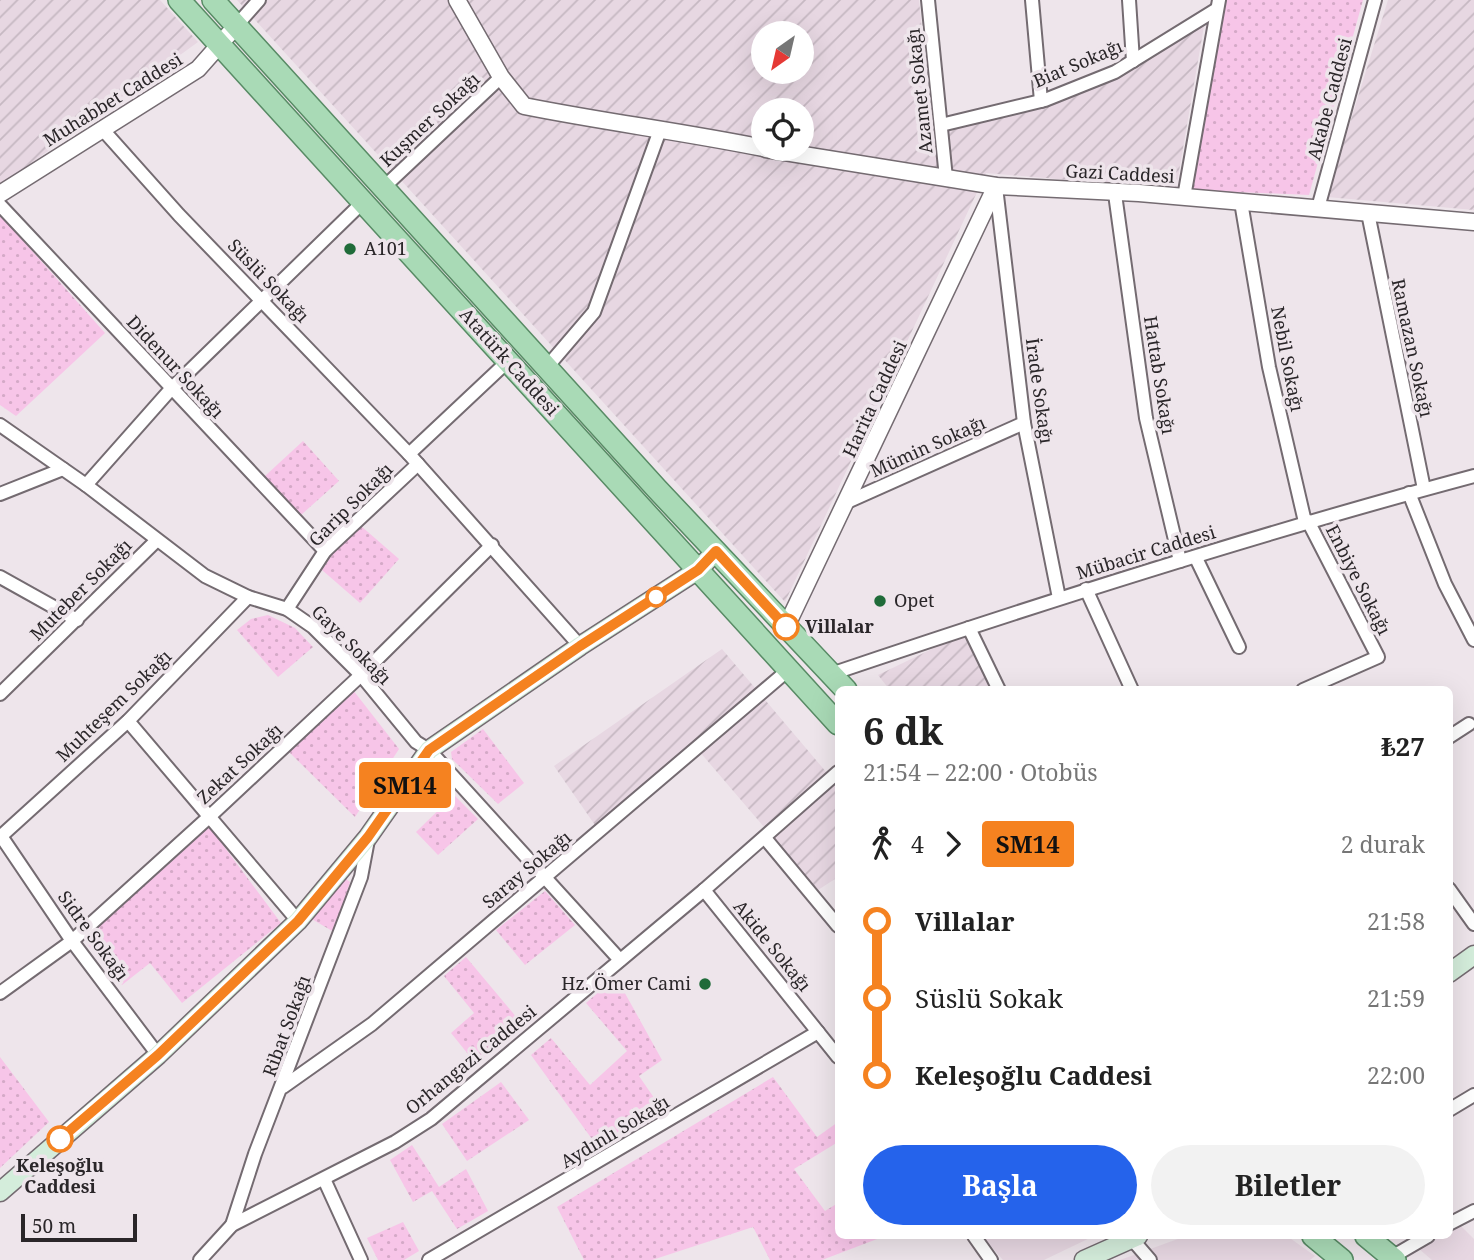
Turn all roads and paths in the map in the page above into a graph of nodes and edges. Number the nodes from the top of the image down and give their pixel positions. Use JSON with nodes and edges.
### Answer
{"nodes":[{"id":1,"x":179,"y":0,"type":"edge"},
{"id":2,"x":213,"y":0,"type":"edge"},
{"id":3,"x":258,"y":0,"type":"edge"},
{"id":4,"x":457,"y":0,"type":"edge"},
{"id":5,"x":928,"y":0,"type":"edge"},
{"id":6,"x":1032,"y":0,"type":"edge"},
{"id":7,"x":1129,"y":0,"type":"edge"},
{"id":8,"x":1375,"y":0,"type":"edge"},
{"id":9,"x":1218,"y":4,"type":"edge"},
{"id":10,"x":236,"y":26,"type":"junction"},
{"id":11,"x":219,"y":44,"type":"junction"},
{"id":12,"x":1133,"y":61,"type":"junction"},
{"id":13,"x":501,"y":77,"type":"junction"},
{"id":14,"x":1041,"y":101,"type":"junction"},
{"id":15,"x":941,"y":125,"type":"junction"},
{"id":16,"x":660,"y":130,"type":"junction"},
{"id":17,"x":104,"y":131,"type":"junction"},
{"id":18,"x":751,"y":146,"type":"edge"},
{"id":19,"x":814,"y":156,"type":"edge"},
{"id":20,"x":946,"y":178,"type":"junction"},
{"id":21,"x":996,"y":186,"type":"junction"},
{"id":22,"x":382,"y":188,"type":"junction"},
{"id":23,"x":0,"y":194,"type":"edge"},
{"id":24,"x":1115,"y":194,"type":"junction"},
{"id":25,"x":1184,"y":197,"type":"junction"},
{"id":26,"x":363,"y":202,"type":"junction"},
{"id":27,"x":1241,"y":202,"type":"junction"},
{"id":28,"x":0,"y":205,"type":"edge"},
{"id":29,"x":1318,"y":208,"type":"junction"},
{"id":30,"x":1368,"y":213,"type":"junction"},
{"id":31,"x":1474,"y":222,"type":"edge"},
{"id":32,"x":262,"y":298,"type":"junction"},
{"id":33,"x":509,"y":361,"type":"junction"},
{"id":34,"x":547,"y":367,"type":"junction"},
{"id":35,"x":171,"y":389,"type":"junction"},
{"id":36,"x":1024,"y":423,"type":"junction"},
{"id":37,"x":0,"y":425,"type":"edge"},
{"id":38,"x":414,"y":459,"type":"junction"},
{"id":39,"x":63,"y":468,"type":"junction"},
{"id":40,"x":1474,"y":476,"type":"edge"},
{"id":41,"x":86,"y":485,"type":"junction"},
{"id":42,"x":1424,"y":489,"type":"junction"},
{"id":43,"x":1409,"y":493,"type":"junction"},
{"id":44,"x":0,"y":494,"type":"edge"},
{"id":45,"x":847,"y":502,"type":"junction"},
{"id":46,"x":1307,"y":522,"type":"junction"},
{"id":47,"x":156,"y":541,"type":"junction"},
{"id":48,"x":492,"y":545,"type":"junction"},
{"id":49,"x":325,"y":551,"type":"junction"},
{"id":50,"x":716,"y":551,"type":"junction"},
{"id":51,"x":1196,"y":558,"type":"junction"},
{"id":52,"x":1180,"y":561,"type":"junction"},
{"id":53,"x":698,"y":570,"type":"junction"},
{"id":54,"x":0,"y":577,"type":"edge"},
{"id":55,"x":1086,"y":589,"type":"junction"},
{"id":56,"x":248,"y":597,"type":"junction"},
{"id":57,"x":1059,"y":598,"type":"junction"},
{"id":58,"x":287,"y":609,"type":"junction"},
{"id":59,"x":76,"y":620,"type":"junction"},
{"id":60,"x":786,"y":627,"type":"junction"},
{"id":61,"x":969,"y":628,"type":"junction"},
{"id":62,"x":1474,"y":640,"type":"edge"},
{"id":63,"x":580,"y":646,"type":"junction"},
{"id":64,"x":1239,"y":647,"type":"dead end"},
{"id":65,"x":788,"y":671,"type":"junction"},
{"id":66,"x":831,"y":674,"type":"junction"},
{"id":67,"x":361,"y":675,"type":"junction"},
{"id":68,"x":842,"y":686,"type":"edge"},
{"id":69,"x":997,"y":686,"type":"edge"},
{"id":70,"x":1130,"y":686,"type":"edge"},
{"id":71,"x":1313,"y":686,"type":"edge"},
{"id":72,"x":0,"y":694,"type":"edge"},
{"id":73,"x":128,"y":720,"type":"junction"},
{"id":74,"x":835,"y":721,"type":"edge"},
{"id":75,"x":1469,"y":724,"type":"dead end"},
{"id":76,"x":1453,"y":734,"type":"edge"},
{"id":77,"x":429,"y":750,"type":"junction"},
{"id":78,"x":835,"y":775,"type":"edge"},
{"id":79,"x":209,"y":817,"type":"junction"},
{"id":80,"x":1,"y":836,"type":"edge"},
{"id":81,"x":368,"y":837,"type":"junction"},
{"id":82,"x":765,"y":838,"type":"junction"},
{"id":83,"x":547,"y":877,"type":"junction"},
{"id":84,"x":704,"y":890,"type":"junction"},
{"id":85,"x":1453,"y":895,"type":"edge"},
{"id":86,"x":298,"y":921,"type":"junction"},
{"id":87,"x":835,"y":922,"type":"edge"},
{"id":88,"x":1474,"y":924,"type":"edge"},
{"id":89,"x":72,"y":941,"type":"junction"},
{"id":90,"x":1474,"y":954,"type":"edge"},
{"id":91,"x":620,"y":960,"type":"junction"},
{"id":92,"x":1453,"y":970,"type":"edge"},
{"id":93,"x":0,"y":993,"type":"edge"},
{"id":94,"x":818,"y":1032,"type":"junction"},
{"id":95,"x":835,"y":1054,"type":"edge"},
{"id":96,"x":158,"y":1055,"type":"junction"},
{"id":97,"x":283,"y":1087,"type":"junction"},
{"id":98,"x":1474,"y":1095,"type":"edge"},
{"id":99,"x":1453,"y":1108,"type":"edge"},
{"id":100,"x":324,"y":1179,"type":"junction"},
{"id":101,"x":0,"y":1192,"type":"edge"},
{"id":102,"x":1474,"y":1210,"type":"edge"},
{"id":103,"x":1453,"y":1222,"type":"edge"},
{"id":104,"x":232,"y":1225,"type":"junction"},
{"id":105,"x":976,"y":1239,"type":"edge"},
{"id":106,"x":1130,"y":1239,"type":"edge"},
{"id":107,"x":1135,"y":1239,"type":"edge"},
{"id":108,"x":1317,"y":1239,"type":"edge"},
{"id":109,"x":1370,"y":1239,"type":"edge"},
{"id":110,"x":1424,"y":1239,"type":"edge"},
{"id":111,"x":1394,"y":1259,"type":"edge"},
{"id":112,"x":200,"y":1260,"type":"edge"},
{"id":113,"x":360,"y":1260,"type":"edge"},
{"id":114,"x":429,"y":1260,"type":"edge"},
{"id":115,"x":991,"y":1260,"type":"edge"},
{"id":116,"x":1084,"y":1260,"type":"edge"},
{"id":117,"x":1150,"y":1260,"type":"edge"},
{"id":118,"x":1342,"y":1260,"type":"edge"}],
"edges":[{"from":1,"to":11,"type":"main road","name":"Atatürk Caddesi"},
{"from":2,"to":10,"type":"main road"},
{"from":3,"to":10,"type":"street"},
{"from":4,"to":13,"type":"street","name":"Gazi Caddesi"},
{"from":5,"to":15,"type":"street","name":"Azamet Sokağı"},
{"from":6,"to":14,"type":"street"},
{"from":7,"to":12,"type":"street"},
{"from":8,"to":29,"type":"street","name":"Akabe Caddesi"},
{"from":9,"to":12,"type":"street","name":"Biat Sokağı"},
{"from":9,"to":25,"type":"street"},
{"from":10,"to":11,"type":"street","name":"Muhabbet Caddesi"},
{"from":10,"to":22,"type":"main road"},
{"from":11,"to":17,"type":"street","name":"Muhabbet Caddesi"},
{"from":11,"to":26,"type":"main road","name":"Atatürk Caddesi"},
{"from":12,"to":14,"type":"street","name":"Biat Sokağı"},
{"from":13,"to":16,"type":"street","name":"Gazi Caddesi"},
{"from":13,"to":22,"type":"street","name":"Kuşmer Sokağı"},
{"from":14,"to":15,"type":"street","name":"Biat Sokağı"},
{"from":15,"to":20,"type":"street","name":"Azamet Sokağı"},
{"from":16,"to":18,"type":"street","name":"Gazi Caddesi"},
{"from":16,"to":34,"type":"street"},
{"from":17,"to":23,"type":"street","name":"Muhabbet Caddesi"},
{"from":17,"to":32,"type":"street","name":"Süslü Sokağı"},
{"from":19,"to":20,"type":"street","name":"Gazi Caddesi"},
{"from":20,"to":21,"type":"street","name":"Gazi Caddesi"},
{"from":21,"to":24,"type":"street","name":"Gazi Caddesi"},
{"from":21,"to":36,"type":"street","name":"İrade Sokağı"},
{"from":21,"to":45,"type":"street","name":"Harita Caddesi"},
{"from":22,"to":34,"type":"main road"},
{"from":24,"to":25,"type":"street","name":"Gazi Caddesi"},
{"from":24,"to":52,"type":"street","name":"Hattab Sokağı"},
{"from":25,"to":27,"type":"street","name":"Gazi Caddesi"},
{"from":26,"to":32,"type":"street"},
{"from":26,"to":33,"type":"main road","name":"Atatürk Caddesi"},
{"from":27,"to":29,"type":"street","name":"Gazi Caddesi"},
{"from":27,"to":46,"type":"street","name":"Nebil Sokağı"},
{"from":28,"to":35,"type":"street","name":"Didenur Sokağı"},
{"from":29,"to":30,"type":"street","name":"Gazi Caddesi"},
{"from":30,"to":31,"type":"street","name":"Gazi Caddesi"},
{"from":30,"to":42,"type":"street","name":"Ramazan Sokağı"},
{"from":32,"to":35,"type":"street"},
{"from":32,"to":38,"type":"street","name":"Süslü Sokağı"},
{"from":33,"to":38,"type":"street"},
{"from":33,"to":53,"type":"main road","name":"Atatürk Caddesi"},
{"from":34,"to":50,"type":"main road"},
{"from":35,"to":41,"type":"street"},
{"from":35,"to":49,"type":"street","name":"Didenur Sokağı"},
{"from":36,"to":45,"type":"street","name":"Mümin Sokağı"},
{"from":36,"to":57,"type":"street","name":"İrade Sokağı"},
{"from":37,"to":39,"type":"street","name":"Gaye Sokağı"},
{"from":38,"to":48,"type":"street","name":"Süslü Sokağı"},
{"from":38,"to":49,"type":"street","name":"Garip Sokağı"},
{"from":39,"to":41,"type":"street","name":"Gaye Sokağı"},
{"from":39,"to":44,"type":"street"},
{"from":40,"to":42,"type":"street","name":"Mübacir Caddesi"},
{"from":41,"to":47,"type":"street","name":"Gaye Sokağı"},
{"from":42,"to":43,"type":"street","name":"Mübacir Caddesi"},
{"from":43,"to":46,"type":"street","name":"Mübacir Caddesi"},
{"from":43,"to":62,"type":"street"},
{"from":45,"to":60,"type":"street","name":"Harita Caddesi"},
{"from":46,"to":51,"type":"street","name":"Mübacir Caddesi"},
{"from":46,"to":71,"type":"street","name":"Enbiye Sokağı"},
{"from":47,"to":56,"type":"street","name":"Gaye Sokağı"},
{"from":47,"to":59,"type":"street","name":"Muteber Sokağı"},
{"from":48,"to":63,"type":"street","name":"Süslü Sokağı"},
{"from":48,"to":67,"type":"street","name":"Zekat Sokağı"},
{"from":49,"to":58,"type":"street","name":"Garip Sokağı"},
{"from":50,"to":53,"type":"main road"},
{"from":50,"to":60,"type":"main road"},
{"from":51,"to":52,"type":"street","name":"Mübacir Caddesi"},
{"from":51,"to":64,"type":"street"},
{"from":52,"to":55,"type":"street","name":"Mübacir Caddesi"},
{"from":53,"to":63,"type":"main road"},
{"from":53,"to":65,"type":"main road","name":"Atatürk Caddesi"},
{"from":54,"to":59,"type":"street"},
{"from":55,"to":57,"type":"street","name":"Mübacir Caddesi"},
{"from":55,"to":70,"type":"street"},
{"from":56,"to":58,"type":"street","name":"Gaye Sokağı"},
{"from":56,"to":73,"type":"street","name":"Muhteşem Sokağı"},
{"from":57,"to":61,"type":"street","name":"Mübacir Caddesi"},
{"from":58,"to":67,"type":"street","name":"Gaye Sokağı"},
{"from":59,"to":72,"type":"street","name":"Muteber Sokağı"},
{"from":60,"to":66,"type":"main road"},
{"from":61,"to":66,"type":"street","name":"Mübacir Caddesi"},
{"from":61,"to":69,"type":"street"},
{"from":63,"to":77,"type":"main road"},
{"from":65,"to":74,"type":"main road","name":"Atatürk Caddesi"},
{"from":65,"to":83,"type":"street","name":"Saray Sokağı"},
{"from":66,"to":68,"type":"main road"},
{"from":67,"to":77,"type":"street","name":"Gaye Sokağı"},
{"from":67,"to":79,"type":"street","name":"Zekat Sokağı"},
{"from":73,"to":79,"type":"street"},
{"from":73,"to":80,"type":"street","name":"Muhteşem Sokağı"},
{"from":75,"to":76,"type":"street"},
{"from":77,"to":81,"type":"main road"},
{"from":77,"to":83,"type":"street","name":"Gaye Sokağı"},
{"from":78,"to":82,"type":"street","name":"Orhangazi Caddesi"},
{"from":79,"to":86,"type":"street"},
{"from":79,"to":89,"type":"street","name":"Zekat Sokağı"},
{"from":80,"to":89,"type":"street","name":"Sidre Sokağı"},
{"from":81,"to":86,"type":"main road"},
{"from":81,"to":97,"type":"street","name":"Ribat Sokağı"},
{"from":82,"to":84,"type":"street","name":"Orhangazi Caddesi"},
{"from":82,"to":87,"type":"street"},
{"from":83,"to":91,"type":"street","name":"Gaye Sokağı"},
{"from":83,"to":97,"type":"street","name":"Saray Sokağı"},
{"from":84,"to":91,"type":"street","name":"Orhangazi Caddesi"},
{"from":84,"to":94,"type":"street","name":"Akide Sokağı"},
{"from":85,"to":88,"type":"street"},
{"from":86,"to":96,"type":"main road"},
{"from":89,"to":93,"type":"street","name":"Zekat Sokağı"},
{"from":89,"to":96,"type":"street","name":"Sidre Sokağı"},
{"from":90,"to":92,"type":"main road"},
{"from":91,"to":100,"type":"street","name":"Orhangazi Caddesi"},
{"from":94,"to":95,"type":"street","name":"Akide Sokağı"},
{"from":94,"to":114,"type":"street","name":"Aydınlı Sokağı"},
{"from":96,"to":101,"type":"main road"},
{"from":97,"to":104,"type":"street","name":"Ribat Sokağı"},
{"from":98,"to":99,"type":"street"},
{"from":100,"to":104,"type":"street","name":"Orhangazi Caddesi"},
{"from":100,"to":113,"type":"street"},
{"from":102,"to":103,"type":"street"},
{"from":104,"to":112,"type":"street","name":"Orhangazi Caddesi"},
{"from":105,"to":115,"type":"street"},
{"from":106,"to":116,"type":"main road"},
{"from":107,"to":117,"type":"street"},
{"from":108,"to":118,"type":"main road"},
{"from":109,"to":111,"type":"main road"},
{"from":110,"to":111,"type":"street"}]}
